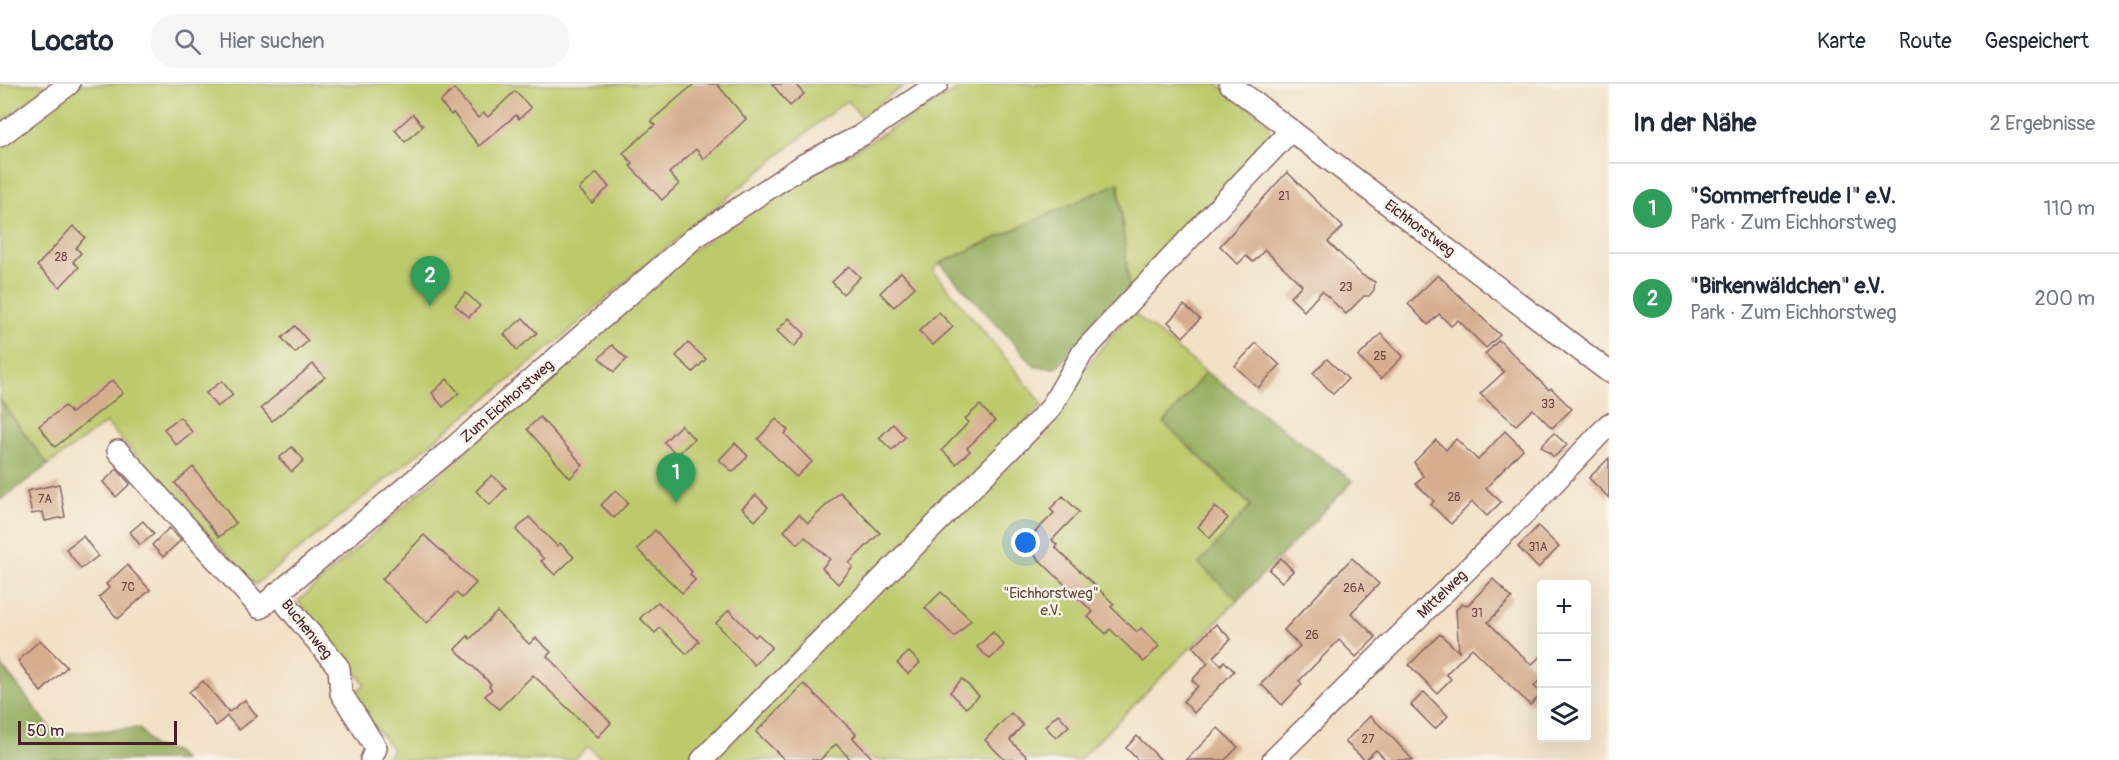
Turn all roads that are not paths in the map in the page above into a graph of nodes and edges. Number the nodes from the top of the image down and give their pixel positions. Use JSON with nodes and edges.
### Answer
{"nodes":[{"id":1,"x":69,"y":84,"type":"edge"},
{"id":2,"x":937,"y":84,"type":"edge"},
{"id":3,"x":1230,"y":84,"type":"edge"},
{"id":4,"x":1291,"y":130,"type":"junction"},
{"id":5,"x":0,"y":136,"type":"edge"},
{"id":6,"x":1609,"y":372,"type":"edge"},
{"id":7,"x":1609,"y":424,"type":"edge"},
{"id":8,"x":118,"y":451,"type":"dead end"},
{"id":9,"x":277,"y":592,"type":"junction"},
{"id":10,"x":371,"y":760,"type":"edge"},
{"id":11,"x":702,"y":760,"type":"edge"},
{"id":12,"x":1273,"y":760,"type":"edge"}],
"edges":[{"from":1,"to":5,"type":"street"},
{"from":2,"to":9,"type":"street","name":"Zum Eichhorstweg"},
{"from":3,"to":4,"type":"street","name":"Eichhorstweg"},
{"from":4,"to":6,"type":"street","name":"Eichhorstweg"},
{"from":4,"to":11,"type":"street"},
{"from":7,"to":12,"type":"street","name":"Mittelweg"},
{"from":8,"to":9,"type":"street","name":"Zum Eichhorstweg"},
{"from":9,"to":10,"type":"street","name":"Buchenweg"}]}
